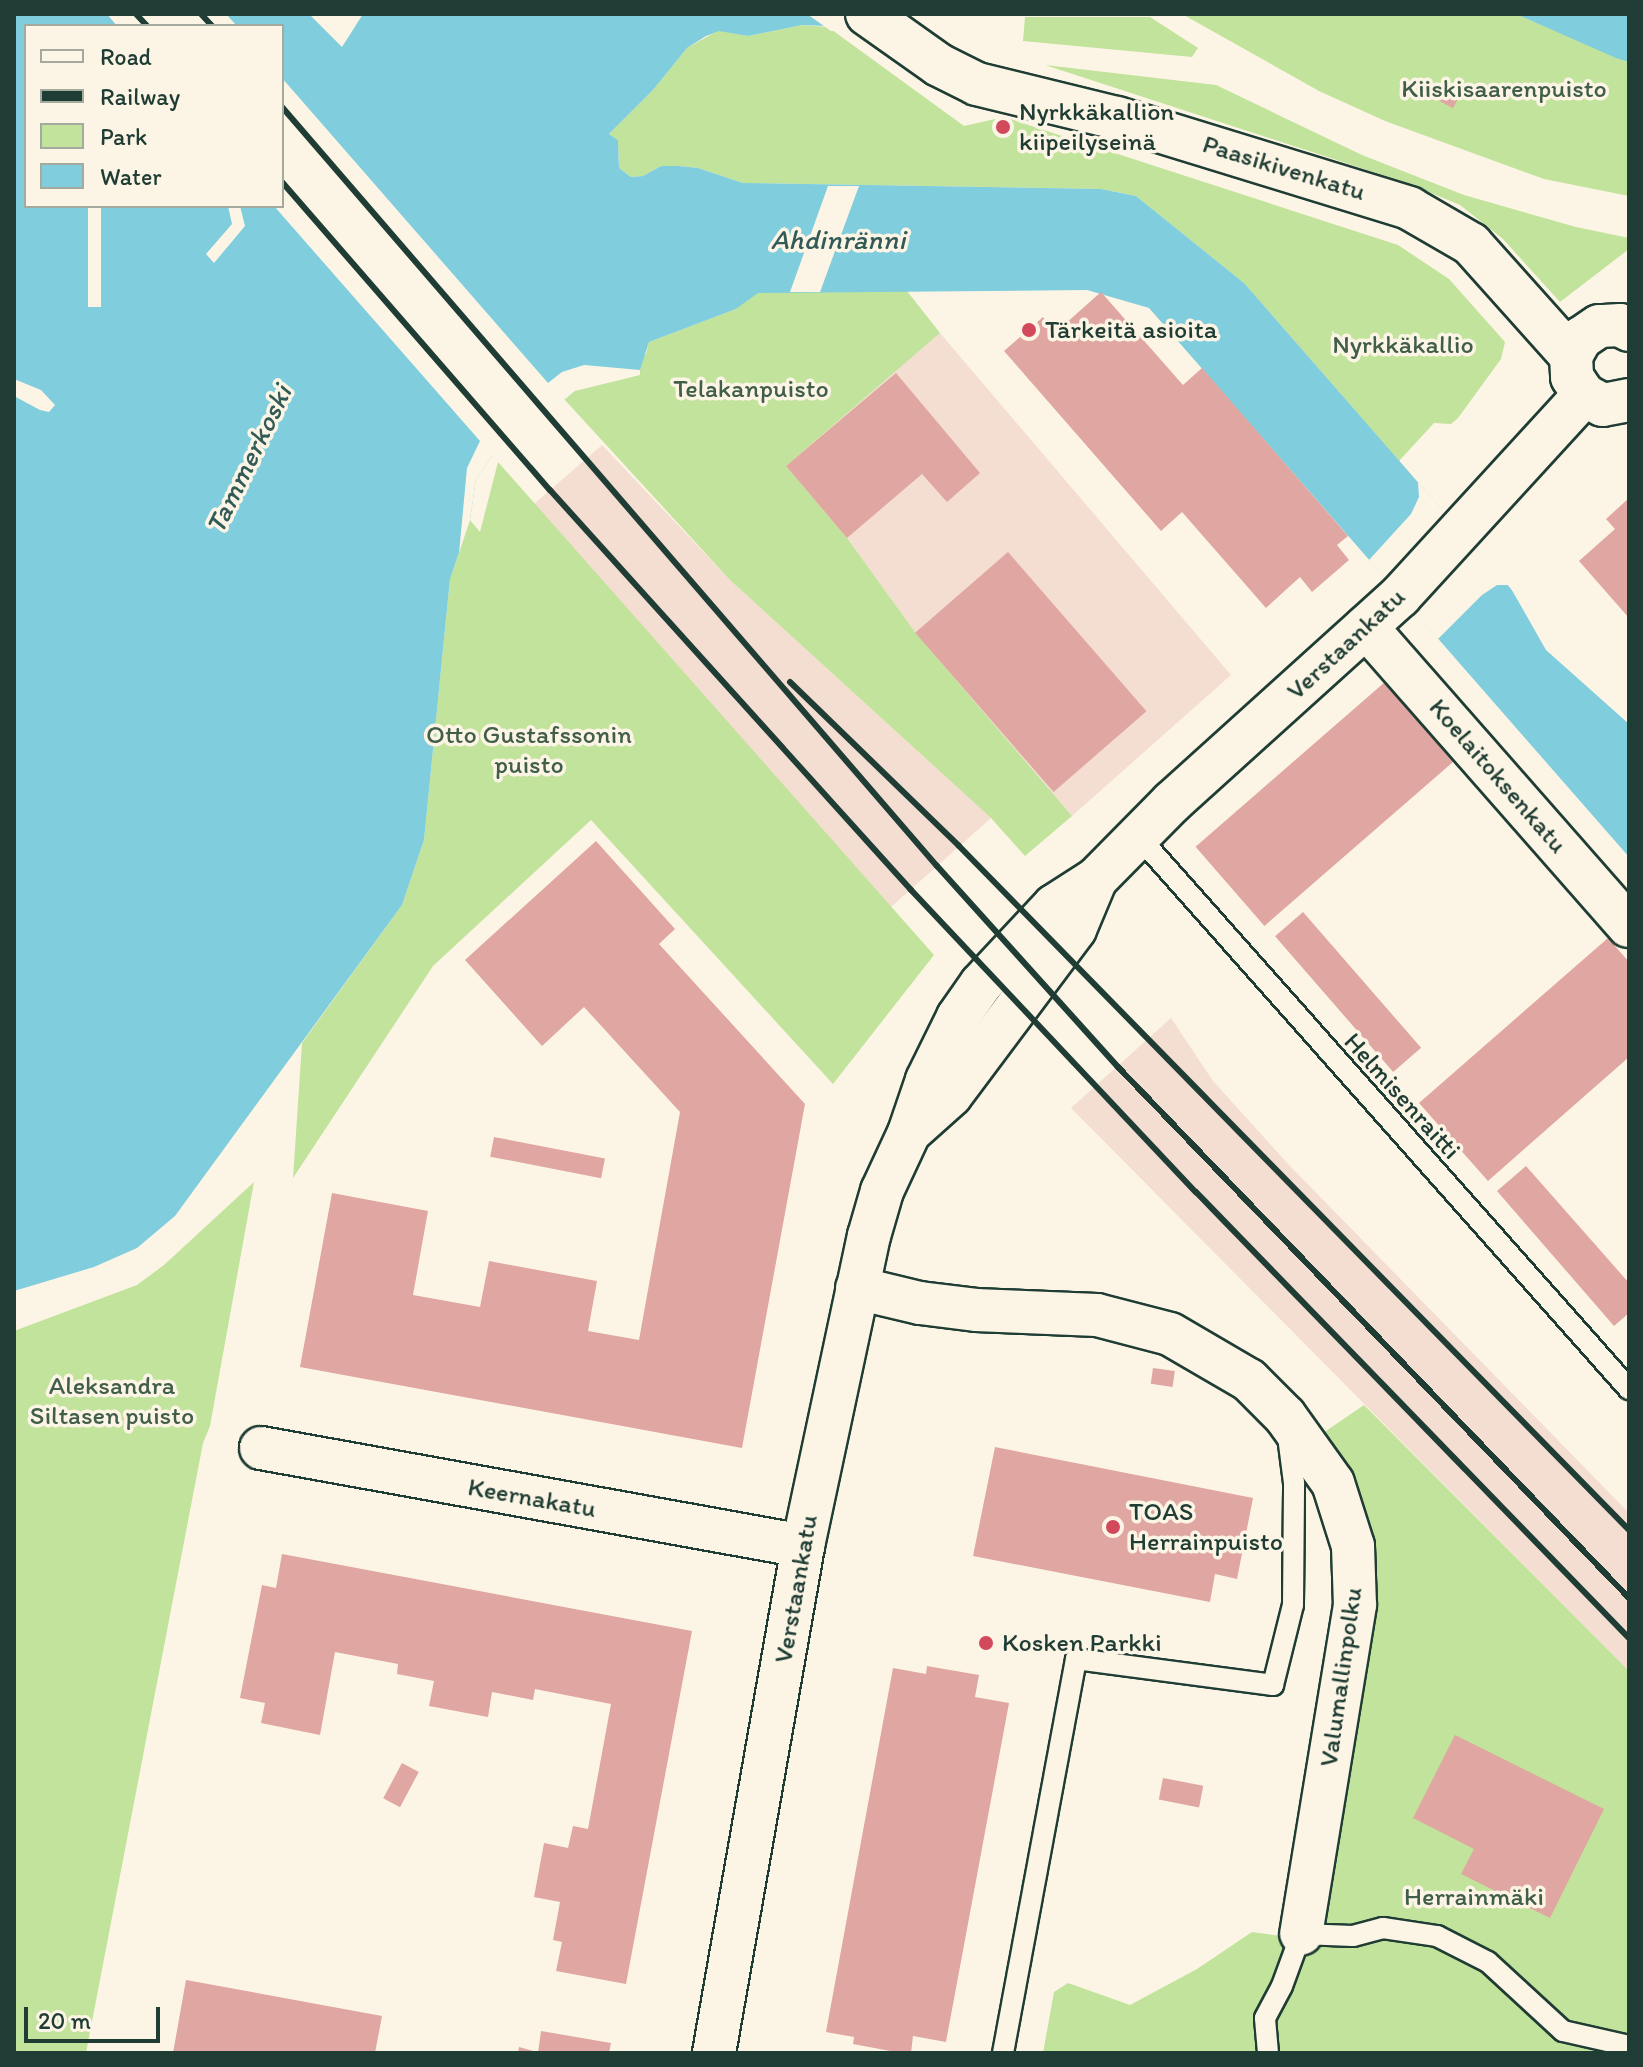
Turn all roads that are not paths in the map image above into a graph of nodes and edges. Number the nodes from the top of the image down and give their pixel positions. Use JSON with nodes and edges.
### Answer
{"nodes":[{"id":1,"x":867,"y":14,"type":"edge"},
{"id":2,"x":1629,"y":330,"type":"edge"},
{"id":3,"x":1578,"y":376,"type":"junction"},
{"id":4,"x":1629,"y":400,"type":"edge"},
{"id":5,"x":1366,"y":627,"type":"junction"},
{"id":6,"x":1138,"y":836,"type":"junction"},
{"id":7,"x":1629,"y":926,"type":"edge"},
{"id":8,"x":857,"y":1288,"type":"junction"},
{"id":9,"x":1629,"y":1389,"type":"edge"},
{"id":10,"x":1285,"y":1416,"type":"junction"},
{"id":11,"x":261,"y":1448,"type":"dead end"},
{"id":12,"x":803,"y":1546,"type":"junction"},
{"id":13,"x":1301,"y":1934,"type":"junction"},
{"id":14,"x":1629,"y":2046,"type":"edge"},
{"id":15,"x":714,"y":2053,"type":"edge"},
{"id":16,"x":1003,"y":2053,"type":"edge"},
{"id":17,"x":1268,"y":2053,"type":"edge"}],
"edges":[{"from":1,"to":3,"type":"street","name":"Paasikivenkatu"},
{"from":2,"to":3,"type":"street","name":"Verstaankatu"},
{"from":3,"to":4,"type":"street"},
{"from":3,"to":5,"type":"street","name":"Verstaankatu"},
{"from":5,"to":6,"type":"street","name":"Verstaankatu"},
{"from":5,"to":7,"type":"street","name":"Koelaitoksenkatu"},
{"from":6,"to":8,"type":"street","name":"Verstaankatu"},
{"from":6,"to":9,"type":"lane","name":"Helmisenraitti"},
{"from":8,"to":10,"type":"street","name":"Valumallinpolku"},
{"from":8,"to":12,"type":"street","name":"Verstaankatu"},
{"from":10,"to":13,"type":"street","name":"Valumallinpolku"},
{"from":10,"to":16,"type":"lane"},
{"from":11,"to":12,"type":"street","name":"Keernakatu"},
{"from":12,"to":15,"type":"street","name":"Verstaankatu"},
{"from":13,"to":14,"type":"lane"},
{"from":13,"to":17,"type":"lane"}]}
